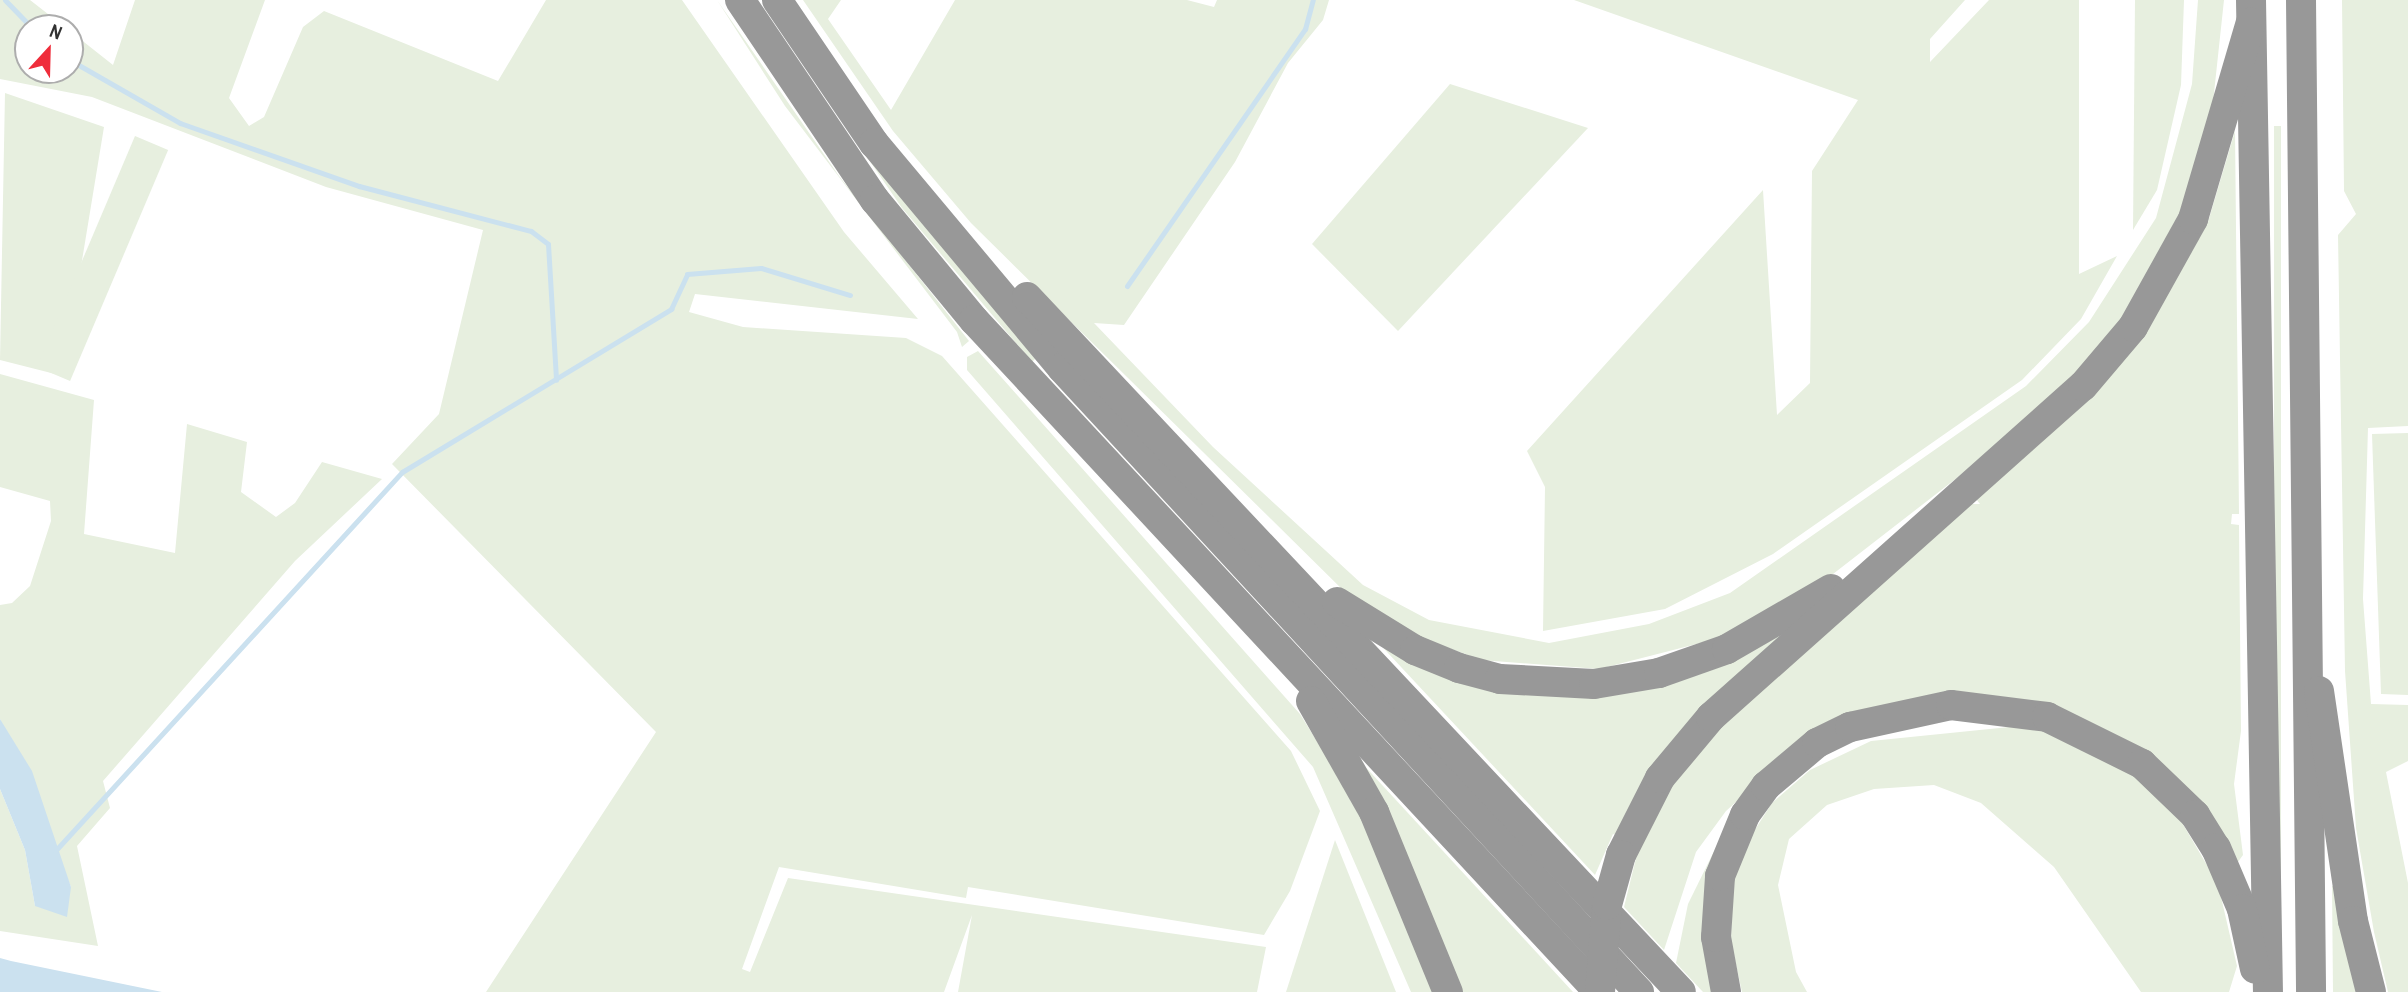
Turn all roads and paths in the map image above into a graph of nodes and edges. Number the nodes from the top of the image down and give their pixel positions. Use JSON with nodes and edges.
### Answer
{"nodes":[{"id":1,"x":740,"y":0,"type":"edge"},
{"id":2,"x":777,"y":0,"type":"edge"},
{"id":3,"x":2301,"y":0,"type":"edge"},
{"id":4,"x":2251,"y":11,"type":"edge"},
{"id":5,"x":874,"y":143,"type":"junction"},
{"id":6,"x":1192,"y":466,"type":"junction"},
{"id":7,"x":1892,"y":555,"type":"junction"},
{"id":8,"x":2309,"y":647,"type":"junction"},
{"id":9,"x":1287,"y":659,"type":"junction"},
{"id":10,"x":1448,"y":992,"type":"edge"},
{"id":11,"x":1600,"y":992,"type":"edge"},
{"id":12,"x":1639,"y":992,"type":"edge"},
{"id":13,"x":1681,"y":992,"type":"edge"},
{"id":14,"x":1726,"y":992,"type":"edge"},
{"id":15,"x":2260,"y":992,"type":"edge"},
{"id":16,"x":2268,"y":992,"type":"edge"},
{"id":17,"x":2311,"y":992,"type":"edge"},
{"id":18,"x":2371,"y":992,"type":"edge"}],
"edges":[{"from":1,"to":9,"type":"highway"},
{"from":2,"to":5,"type":"highway"},
{"from":3,"to":8,"type":"highway"},
{"from":4,"to":7,"type":"highway"},
{"from":4,"to":16,"type":"highway"},
{"from":5,"to":6,"type":"highway"},
{"from":5,"to":12,"type":"highway"},
{"from":6,"to":7,"type":"highway"},
{"from":6,"to":13,"type":"highway"},
{"from":7,"to":11,"type":"highway","bridge":true},
{"from":8,"to":17,"type":"highway"},
{"from":8,"to":18,"type":"highway"},
{"from":9,"to":10,"type":"highway"},
{"from":9,"to":11,"type":"highway"},
{"from":14,"to":15,"type":"highway"}]}
